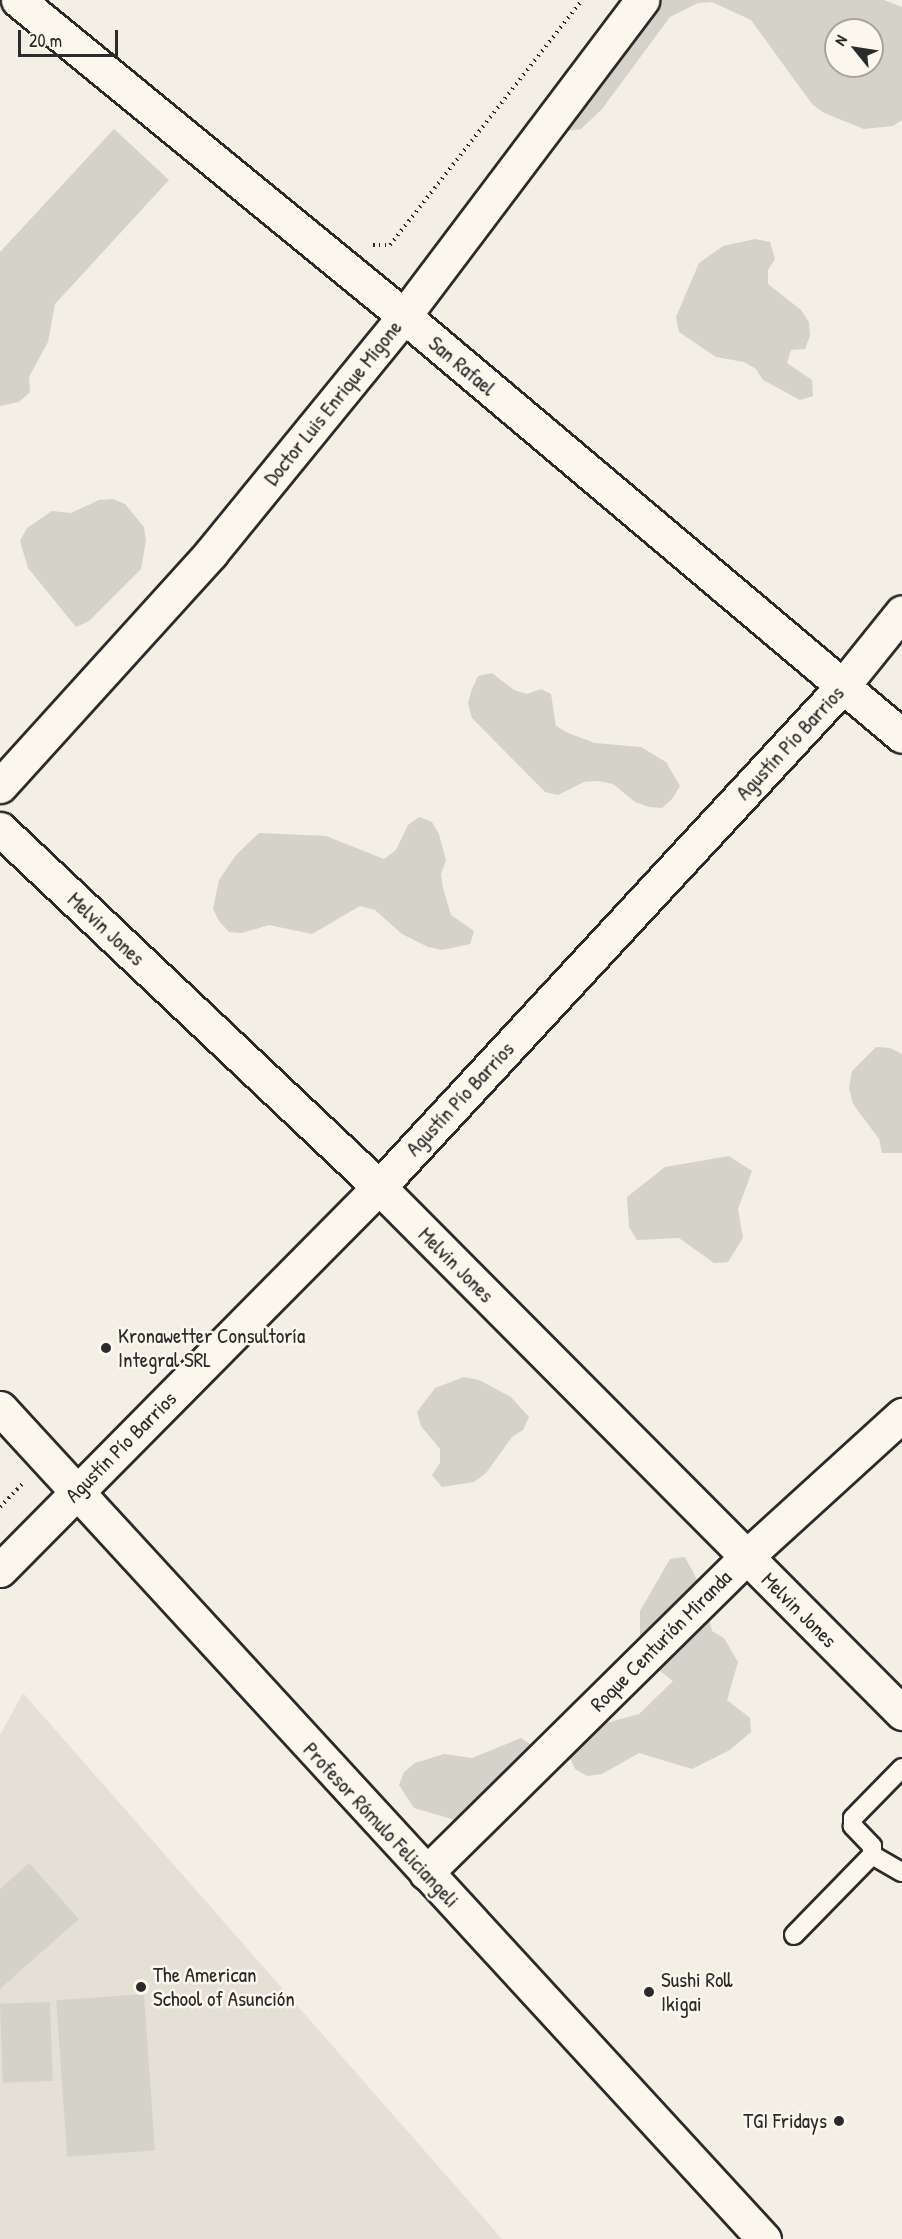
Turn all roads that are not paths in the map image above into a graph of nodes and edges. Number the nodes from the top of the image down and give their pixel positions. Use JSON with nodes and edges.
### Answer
{"nodes":[{"id":1,"x":18,"y":0,"type":"edge"},
{"id":2,"x":642,"y":0,"type":"edge"},
{"id":3,"x":404,"y":316,"type":"junction"},
{"id":4,"x":902,"y":612,"type":"edge"},
{"id":5,"x":841,"y":688,"type":"junction"},
{"id":6,"x":902,"y":736,"type":"edge"},
{"id":7,"x":0,"y":786,"type":"edge"},
{"id":8,"x":0,"y":828,"type":"edge"},
{"id":9,"x":379,"y":1187,"type":"junction"},
{"id":10,"x":0,"y":1408,"type":"edge"},
{"id":11,"x":902,"y":1415,"type":"edge"},
{"id":12,"x":75,"y":1494,"type":"junction"},
{"id":13,"x":747,"y":1556,"type":"junction"},
{"id":14,"x":0,"y":1570,"type":"edge"},
{"id":15,"x":902,"y":1713,"type":"edge"},
{"id":16,"x":902,"y":1768,"type":"edge"},
{"id":17,"x":872,"y":1855,"type":"junction"},
{"id":18,"x":426,"y":1872,"type":"junction"},
{"id":19,"x":902,"y":1872,"type":"edge"},
{"id":20,"x":794,"y":1935,"type":"dead end"},
{"id":21,"x":764,"y":2239,"type":"edge"}],
"edges":[{"from":1,"to":3,"type":"street","name":"San Rafael"},
{"from":2,"to":3,"type":"street","name":"Doctor Luis Enrique Migone"},
{"from":3,"to":5,"type":"street","name":"San Rafael"},
{"from":3,"to":7,"type":"street","name":"Doctor Luis Enrique Migone"},
{"from":4,"to":5,"type":"street","name":"Agustín Pío Barrios"},
{"from":5,"to":6,"type":"street","name":"San Rafael"},
{"from":5,"to":9,"type":"street","name":"Agustín Pío Barrios"},
{"from":8,"to":9,"type":"street","name":"Melvin Jones"},
{"from":9,"to":12,"type":"street","name":"Agustín Pío Barrios"},
{"from":9,"to":13,"type":"street","name":"Melvin Jones"},
{"from":10,"to":12,"type":"street","name":"Profesor Rómulo Feliciangeli"},
{"from":11,"to":13,"type":"street","name":"Roque Centurión Miranda"},
{"from":12,"to":14,"type":"street","name":"Agustín Pío Barrios"},
{"from":12,"to":18,"type":"street","name":"Profesor Rómulo Feliciangeli"},
{"from":13,"to":15,"type":"street","name":"Melvin Jones"},
{"from":13,"to":18,"type":"street","name":"Roque Centurión Miranda"},
{"from":16,"to":17,"type":"lane"},
{"from":17,"to":19,"type":"lane"},
{"from":17,"to":20,"type":"lane"},
{"from":18,"to":21,"type":"street","name":"Profesor Rómulo Feliciangeli"}]}
